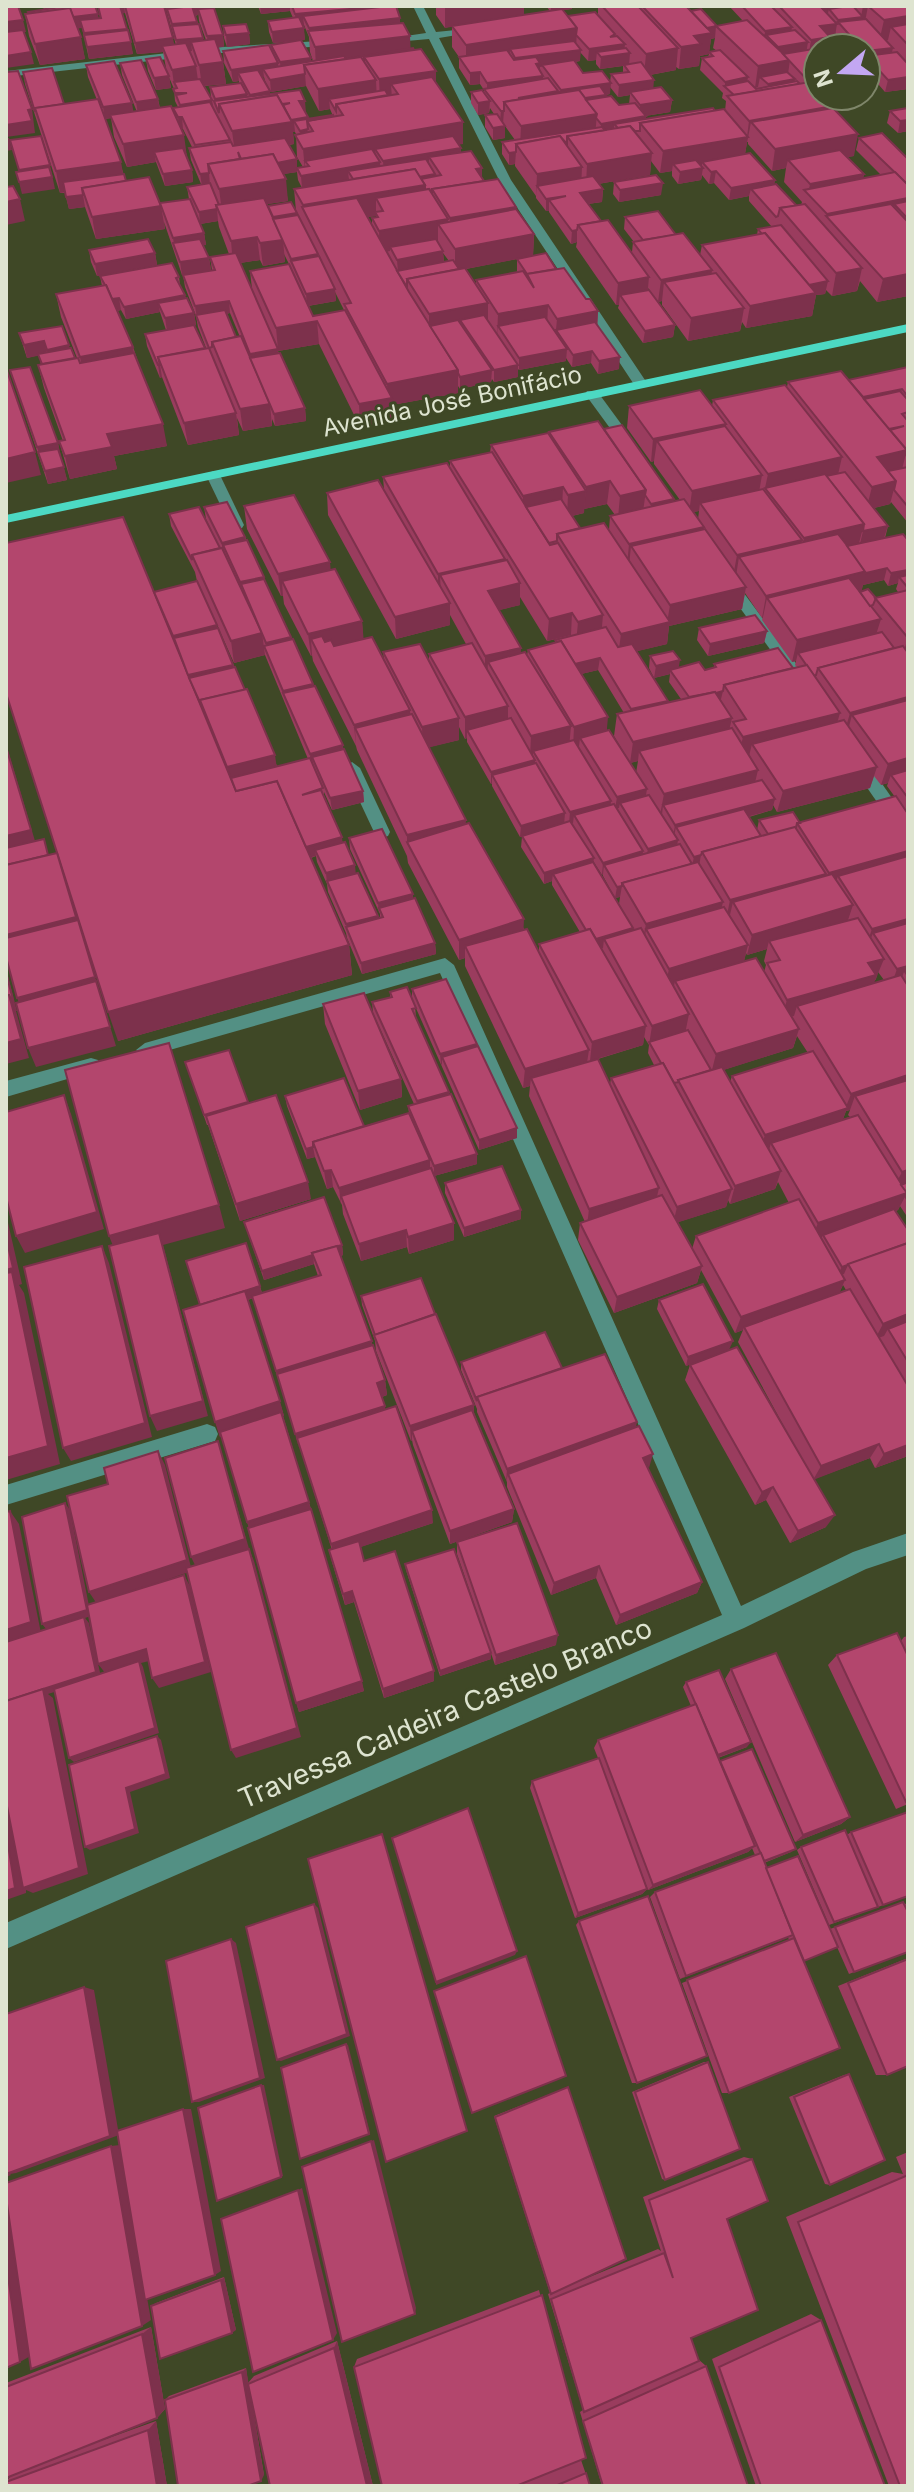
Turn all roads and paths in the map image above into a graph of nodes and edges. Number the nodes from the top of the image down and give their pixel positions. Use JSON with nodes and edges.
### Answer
{"nodes":[{"id":1,"x":418,"y":6,"type":"edge"},
{"id":2,"x":495,"y":28,"type":"edge"},
{"id":3,"x":432,"y":37,"type":"junction"},
{"id":4,"x":372,"y":41,"type":"edge"},
{"id":5,"x":342,"y":43,"type":"edge"},
{"id":6,"x":6,"y":74,"type":"edge"},
{"id":7,"x":908,"y":328,"type":"edge"},
{"id":8,"x":640,"y":383,"type":"junction"},
{"id":9,"x":592,"y":394,"type":"junction"},
{"id":10,"x":638,"y":457,"type":"edge"},
{"id":11,"x":213,"y":475,"type":"junction"},
{"id":12,"x":6,"y":519,"type":"edge"},
{"id":13,"x":241,"y":534,"type":"edge"},
{"id":14,"x":722,"y":572,"type":"edge"},
{"id":15,"x":805,"y":687,"type":"edge"},
{"id":16,"x":342,"y":747,"type":"edge"},
{"id":17,"x":848,"y":748,"type":"edge"},
{"id":18,"x":382,"y":832,"type":"edge"},
{"id":19,"x":908,"y":834,"type":"edge"},
{"id":20,"x":6,"y":1089,"type":"edge"},
{"id":21,"x":207,"y":1434,"type":"edge"},
{"id":22,"x":6,"y":1495,"type":"edge"},
{"id":23,"x":908,"y":1544,"type":"edge"},
{"id":24,"x":736,"y":1620,"type":"junction"},
{"id":25,"x":6,"y":1936,"type":"edge"}],
"edges":[{"from":1,"to":3,"type":"street"},
{"from":2,"to":3,"type":"street"},
{"from":3,"to":4,"type":"street"},
{"from":3,"to":8,"type":"street"},
{"from":5,"to":6,"type":"street"},
{"from":7,"to":8,"type":"main road","name":"Avenida José Bonifácio"},
{"from":8,"to":9,"type":"main road","name":"Avenida José Bonifácio"},
{"from":9,"to":10,"type":"street"},
{"from":9,"to":11,"type":"main road","name":"Avenida José Bonifácio"},
{"from":11,"to":12,"type":"main road","name":"Avenida José Bonifácio"},
{"from":11,"to":13,"type":"street"},
{"from":14,"to":15,"type":"street"},
{"from":16,"to":18,"type":"street"},
{"from":17,"to":19,"type":"street"},
{"from":20,"to":24,"type":"street"},
{"from":21,"to":22,"type":"street"},
{"from":23,"to":24,"type":"street","name":"Travessa Caldeira Castelo Branco"},
{"from":24,"to":25,"type":"street","name":"Travessa Caldeira Castelo Branco"}]}
